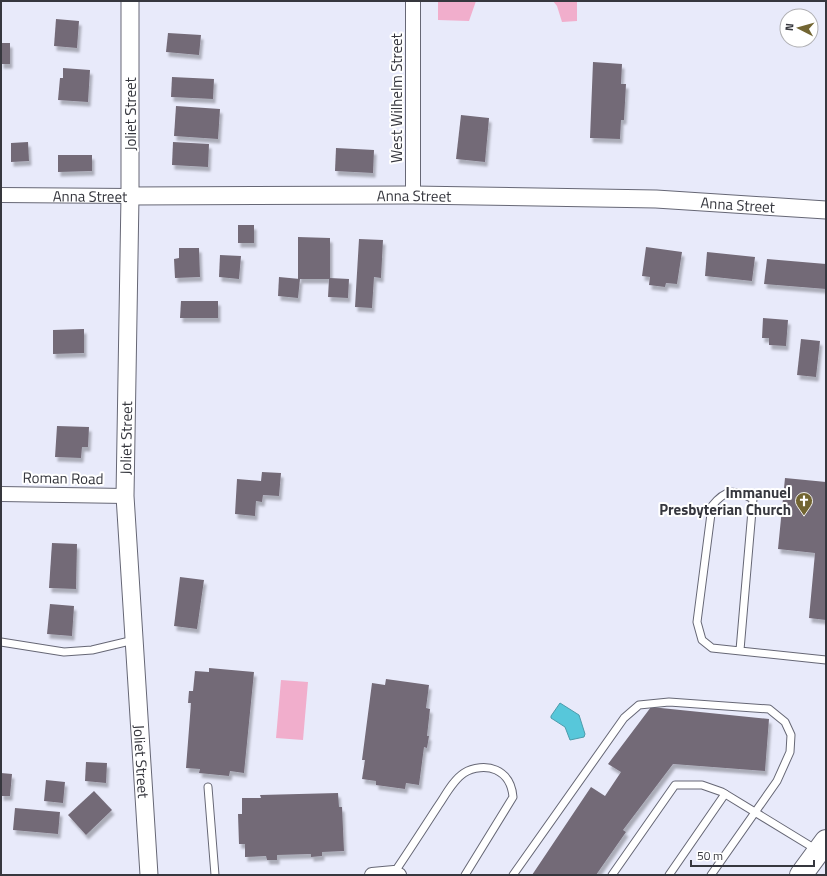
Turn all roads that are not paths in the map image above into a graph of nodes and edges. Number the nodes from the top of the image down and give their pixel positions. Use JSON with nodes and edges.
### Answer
{"nodes":[{"id":1,"x":130,"y":1,"type":"edge"},
{"id":2,"x":413,"y":1,"type":"edge"},
{"id":3,"x":1,"y":195,"type":"edge"},
{"id":4,"x":413,"y":195,"type":"junction"},
{"id":5,"x":130,"y":196,"type":"junction"},
{"id":6,"x":826,"y":210,"type":"edge"},
{"id":7,"x":1,"y":494,"type":"edge"},
{"id":8,"x":125,"y":496,"type":"junction"},
{"id":9,"x":134,"y":640,"type":"junction"},
{"id":10,"x":1,"y":642,"type":"edge"},
{"id":11,"x":740,"y":650,"type":"junction"},
{"id":12,"x":826,"y":660,"type":"edge"},
{"id":13,"x":208,"y":787,"type":"dead end"},
{"id":14,"x":725,"y":794,"type":"junction"},
{"id":15,"x":756,"y":811,"type":"junction"},
{"id":16,"x":824,"y":852,"type":"edge"},
{"id":17,"x":396,"y":874,"type":"edge"},
{"id":18,"x":149,"y":875,"type":"edge"},
{"id":19,"x":215,"y":875,"type":"edge"},
{"id":20,"x":372,"y":875,"type":"edge"},
{"id":21,"x":465,"y":875,"type":"edge"},
{"id":22,"x":513,"y":875,"type":"edge"},
{"id":23,"x":612,"y":875,"type":"edge"},
{"id":24,"x":669,"y":875,"type":"edge"},
{"id":25,"x":711,"y":875,"type":"edge"},
{"id":26,"x":801,"y":875,"type":"edge"}],
"edges":[{"from":1,"to":5,"type":"street","name":"Joliet Street"},
{"from":2,"to":4,"type":"street","name":"West Wilhelm Street"},
{"from":3,"to":5,"type":"street","name":"Anna Street"},
{"from":4,"to":5,"type":"street","name":"Anna Street"},
{"from":4,"to":6,"type":"street","name":"Anna Street"},
{"from":5,"to":8,"type":"street","name":"Joliet Street"},
{"from":7,"to":8,"type":"street","name":"Roman Road"},
{"from":8,"to":9,"type":"street","name":"Joliet Street"},
{"from":9,"to":10,"type":"lane"},
{"from":9,"to":18,"type":"street","name":"Joliet Street"},
{"from":11,"to":11,"type":"lane"},
{"from":11,"to":12,"type":"lane"},
{"from":13,"to":19,"type":"lane"},
{"from":14,"to":15,"type":"lane"},
{"from":14,"to":23,"type":"lane"},
{"from":14,"to":24,"type":"lane"},
{"from":15,"to":16,"type":"lane"},
{"from":15,"to":22,"type":"lane"},
{"from":15,"to":25,"type":"lane"},
{"from":16,"to":26,"type":"main road"},
{"from":17,"to":20,"type":"street"},
{"from":17,"to":21,"type":"lane"}]}
